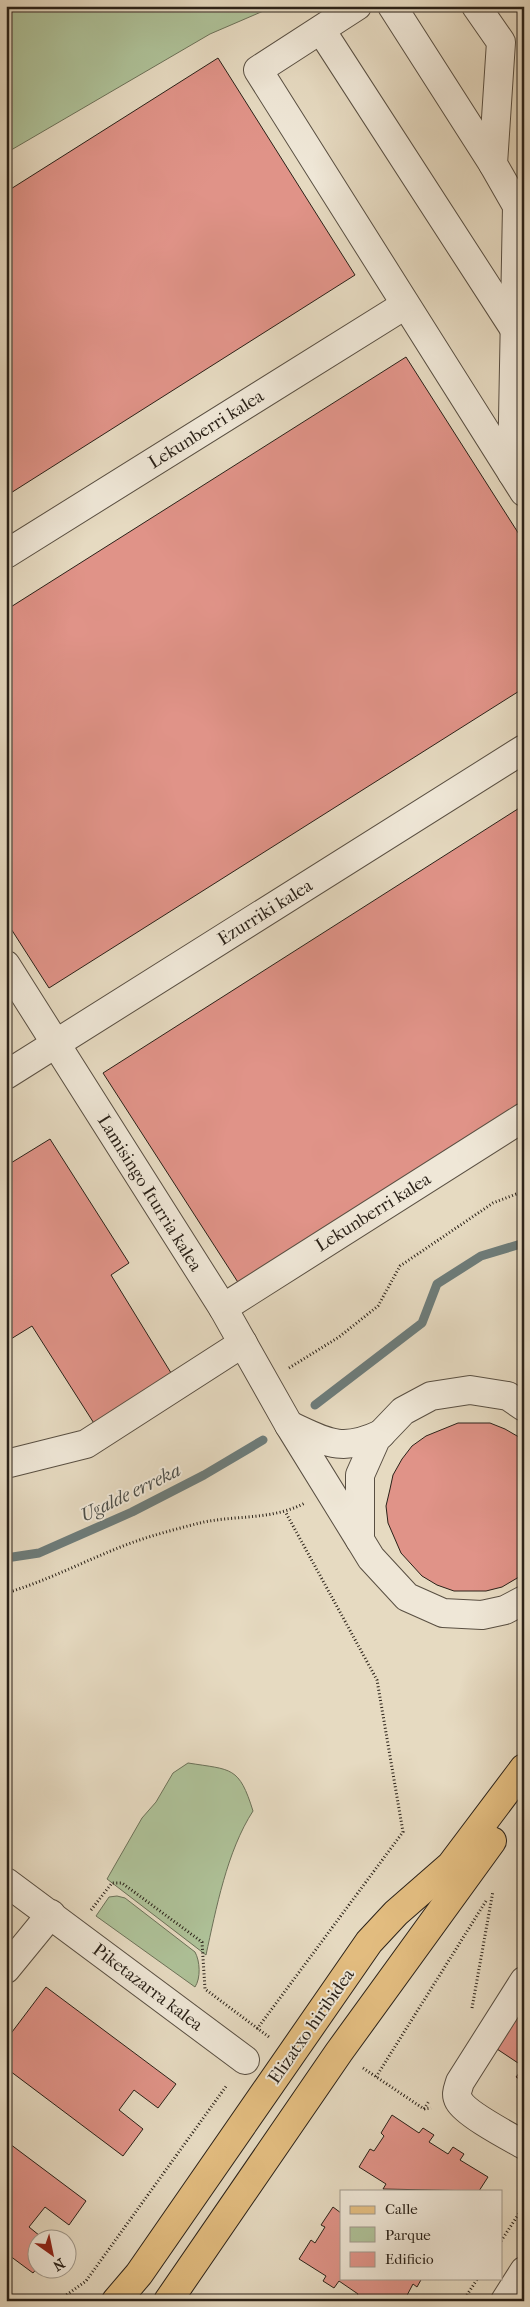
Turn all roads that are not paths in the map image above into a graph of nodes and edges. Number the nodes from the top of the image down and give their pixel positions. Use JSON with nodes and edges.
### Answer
{"nodes":[{"id":1,"x":357,"y":6,"type":"edge"},
{"id":2,"x":392,"y":6,"type":"edge"},
{"id":3,"x":476,"y":6,"type":"edge"},
{"id":4,"x":321,"y":30,"type":"junction"},
{"id":5,"x":493,"y":164,"type":"junction"},
{"id":6,"x":405,"y":305,"type":"junction"},
{"id":7,"x":515,"y":330,"type":"junction"},
{"id":8,"x":518,"y":482,"type":"edge"},
{"id":9,"x":6,"y":554,"type":"edge"},
{"id":10,"x":524,"y":749,"type":"edge"},
{"id":11,"x":6,"y":965,"type":"edge"},
{"id":12,"x":56,"y":1043,"type":"junction"},
{"id":13,"x":6,"y":1075,"type":"edge"},
{"id":14,"x":524,"y":1117,"type":"edge"},
{"id":15,"x":223,"y":1308,"type":"junction"},
{"id":16,"x":243,"y":1343,"type":"junction"},
{"id":17,"x":524,"y":1407,"type":"edge"},
{"id":18,"x":289,"y":1424,"type":"junction"},
{"id":19,"x":381,"y":1434,"type":"junction"},
{"id":20,"x":6,"y":1464,"type":"edge"},
{"id":21,"x":360,"y":1540,"type":"junction"},
{"id":22,"x":524,"y":1600,"type":"edge"},
{"id":23,"x":524,"y":1768,"type":"edge"},
{"id":24,"x":524,"y":1794,"type":"edge"},
{"id":25,"x":6,"y":1882,"type":"edge"},
{"id":26,"x":51,"y":1914,"type":"junction"},
{"id":27,"x":6,"y":1969,"type":"edge"},
{"id":28,"x":524,"y":1982,"type":"edge"},
{"id":29,"x":245,"y":2060,"type":"dead end"},
{"id":30,"x":524,"y":2145,"type":"edge"},
{"id":31,"x":524,"y":2271,"type":"edge"},
{"id":32,"x":116,"y":2301,"type":"edge"},
{"id":33,"x":168,"y":2301,"type":"edge"},
{"id":34,"x":505,"y":2301,"type":"edge"}],
"edges":[{"from":1,"to":4,"type":"street"},
{"from":2,"to":5,"type":"street"},
{"from":3,"to":5,"type":"street"},
{"from":4,"to":6,"type":"street"},
{"from":4,"to":7,"type":"street"},
{"from":5,"to":7,"type":"street"},
{"from":6,"to":8,"type":"street"},
{"from":6,"to":9,"type":"street","name":"Lekunberri kalea"},
{"from":7,"to":8,"type":"street"},
{"from":10,"to":12,"type":"street","name":"Ezurriki kalea"},
{"from":11,"to":12,"type":"street","name":"Lamisingo Iturria kalea"},
{"from":12,"to":13,"type":"street","name":"Ezurriki kalea"},
{"from":12,"to":15,"type":"street","name":"Lamisingo Iturria kalea"},
{"from":14,"to":15,"type":"street","name":"Lekunberri kalea"},
{"from":15,"to":16,"type":"street","name":"Lamisingo Iturria kalea"},
{"from":16,"to":18,"type":"street","name":"Lamisingo Iturria kalea"},
{"from":16,"to":20,"type":"street"},
{"from":17,"to":19,"type":"street"},
{"from":18,"to":19,"type":"street"},
{"from":18,"to":21,"type":"street","name":"Lamisingo Iturria kalea"},
{"from":19,"to":21,"type":"street"},
{"from":21,"to":22,"type":"street","name":"Lamisingo Iturria kalea"},
{"from":23,"to":32,"type":"main road","name":"Elizatxo hiribidea"},
{"from":24,"to":33,"type":"main road"},
{"from":25,"to":26,"type":"street","name":"Piketazarra kalea"},
{"from":26,"to":27,"type":"street"},
{"from":26,"to":29,"type":"street","name":"Piketazarra kalea"},
{"from":28,"to":30,"type":"street"},
{"from":31,"to":34,"type":"street"}]}
